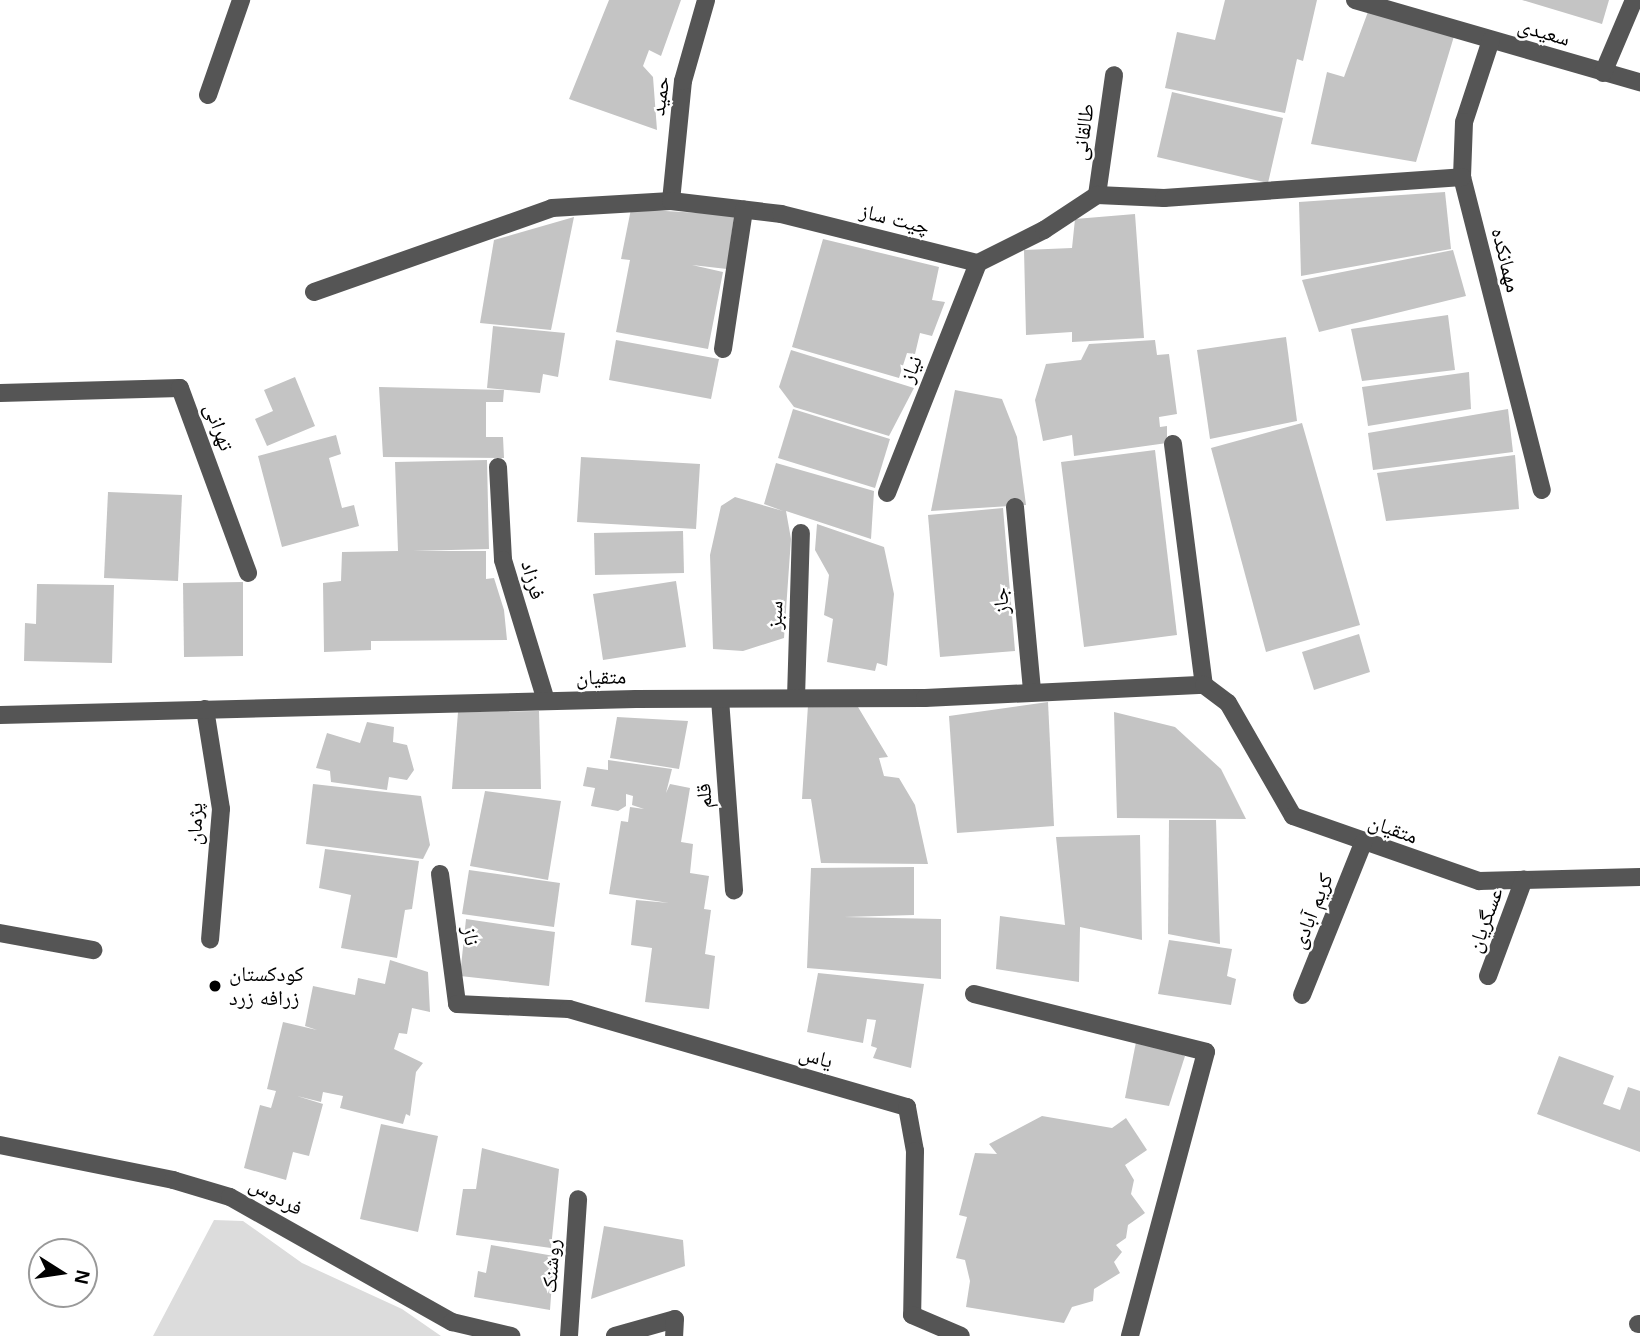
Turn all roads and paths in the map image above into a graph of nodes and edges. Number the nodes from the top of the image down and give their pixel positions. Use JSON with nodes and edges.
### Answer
{"nodes":[{"id":1,"x":241,"y":0,"type":"edge"},
{"id":2,"x":706,"y":0,"type":"edge"},
{"id":3,"x":1355,"y":0,"type":"edge"},
{"id":4,"x":1634,"y":0,"type":"edge"},
{"id":5,"x":1491,"y":40,"type":"junction"},
{"id":6,"x":1603,"y":73,"type":"junction"},
{"id":7,"x":1114,"y":75,"type":"dead end"},
{"id":8,"x":1640,"y":82,"type":"edge"},
{"id":9,"x":208,"y":95,"type":"dead end"},
{"id":10,"x":1462,"y":177,"type":"junction"},
{"id":11,"x":1097,"y":195,"type":"junction"},
{"id":12,"x":671,"y":201,"type":"junction"},
{"id":13,"x":744,"y":210,"type":"junction"},
{"id":14,"x":978,"y":263,"type":"junction"},
{"id":15,"x":314,"y":292,"type":"dead end"},
{"id":16,"x":723,"y":349,"type":"dead end"},
{"id":17,"x":0,"y":393,"type":"edge"},
{"id":18,"x":1173,"y":444,"type":"dead end"},
{"id":19,"x":498,"y":467,"type":"dead end"},
{"id":20,"x":1542,"y":491,"type":"dead end"},
{"id":21,"x":887,"y":493,"type":"dead end"},
{"id":22,"x":1015,"y":507,"type":"dead end"},
{"id":23,"x":801,"y":533,"type":"dead end"},
{"id":24,"x":248,"y":573,"type":"dead end"},
{"id":25,"x":1203,"y":685,"type":"junction"},
{"id":26,"x":1032,"y":692,"type":"junction"},
{"id":27,"x":796,"y":698,"type":"junction"},
{"id":28,"x":720,"y":699,"type":"junction"},
{"id":29,"x":546,"y":701,"type":"junction"},
{"id":30,"x":205,"y":709,"type":"junction"},
{"id":31,"x":0,"y":715,"type":"edge"},
{"id":32,"x":1363,"y":843,"type":"junction"},
{"id":33,"x":440,"y":874,"type":"dead end"},
{"id":34,"x":1640,"y":877,"type":"edge"},
{"id":35,"x":1524,"y":879,"type":"junction"},
{"id":36,"x":734,"y":890,"type":"dead end"},
{"id":37,"x":0,"y":933,"type":"edge"},
{"id":38,"x":210,"y":940,"type":"dead end"},
{"id":39,"x":93,"y":950,"type":"dead end"},
{"id":40,"x":1488,"y":976,"type":"dead end"},
{"id":41,"x":974,"y":994,"type":"dead end"},
{"id":42,"x":1302,"y":995,"type":"dead end"},
{"id":43,"x":457,"y":1004,"type":"joint"},
{"id":44,"x":0,"y":1145,"type":"edge"},
{"id":45,"x":578,"y":1199,"type":"dead end"},
{"id":46,"x":674,"y":1328,"type":"edge"},
{"id":47,"x":511,"y":1336,"type":"edge"},
{"id":48,"x":569,"y":1336,"type":"edge"},
{"id":49,"x":615,"y":1336,"type":"edge"},
{"id":50,"x":961,"y":1336,"type":"edge"},
{"id":51,"x":1130,"y":1336,"type":"edge"}],
"edges":[{"from":1,"to":9,"type":"street"},
{"from":2,"to":12,"type":"street","name":"حمید"},
{"from":3,"to":5,"type":"street","name":"سعیدی"},
{"from":4,"to":6,"type":"street"},
{"from":5,"to":6,"type":"street","name":"سعیدی"},
{"from":5,"to":10,"type":"street","name":"مهمانکده"},
{"from":6,"to":8,"type":"street","name":"سعیدی"},
{"from":7,"to":11,"type":"street","name":"طالقانی"},
{"from":10,"to":11,"type":"street"},
{"from":10,"to":20,"type":"street","name":"مهمانکده"},
{"from":11,"to":14,"type":"street"},
{"from":12,"to":13,"type":"street","name":"چیت ساز"},
{"from":12,"to":15,"type":"street","name":"چیت ساز"},
{"from":13,"to":14,"type":"street","name":"چیت ساز"},
{"from":13,"to":16,"type":"street"},
{"from":14,"to":21,"type":"street","name":"نیاز"},
{"from":17,"to":24,"type":"street","name":"تهرانی"},
{"from":18,"to":25,"type":"street"},
{"from":19,"to":29,"type":"street","name":"فرزاد"},
{"from":22,"to":26,"type":"street","name":"جاز"},
{"from":23,"to":27,"type":"street","name":"سبز"},
{"from":25,"to":26,"type":"street","name":"متقیان"},
{"from":25,"to":32,"type":"street","name":"متقیان"},
{"from":26,"to":27,"type":"street","name":"متقیان"},
{"from":27,"to":28,"type":"street","name":"متقیان"},
{"from":28,"to":29,"type":"street","name":"متقیان"},
{"from":28,"to":36,"type":"street","name":"قلم"},
{"from":29,"to":30,"type":"street","name":"متقیان"},
{"from":30,"to":31,"type":"street","name":"متقیان"},
{"from":30,"to":38,"type":"street","name":"پژمان"},
{"from":32,"to":35,"type":"street","name":"متقیان"},
{"from":32,"to":42,"type":"street","name":"کریم آبادی"},
{"from":33,"to":43,"type":"street","name":"ناز"},
{"from":34,"to":35,"type":"street","name":"متقیان"},
{"from":35,"to":40,"type":"street","name":"عسگریان"},
{"from":37,"to":39,"type":"street"},
{"from":41,"to":51,"type":"street"},
{"from":43,"to":50,"type":"street","name":"یاس"},
{"from":44,"to":47,"type":"street","name":"فردوس"},
{"from":45,"to":48,"type":"street","name":"روشنک"},
{"from":46,"to":49,"type":"street"}]}
